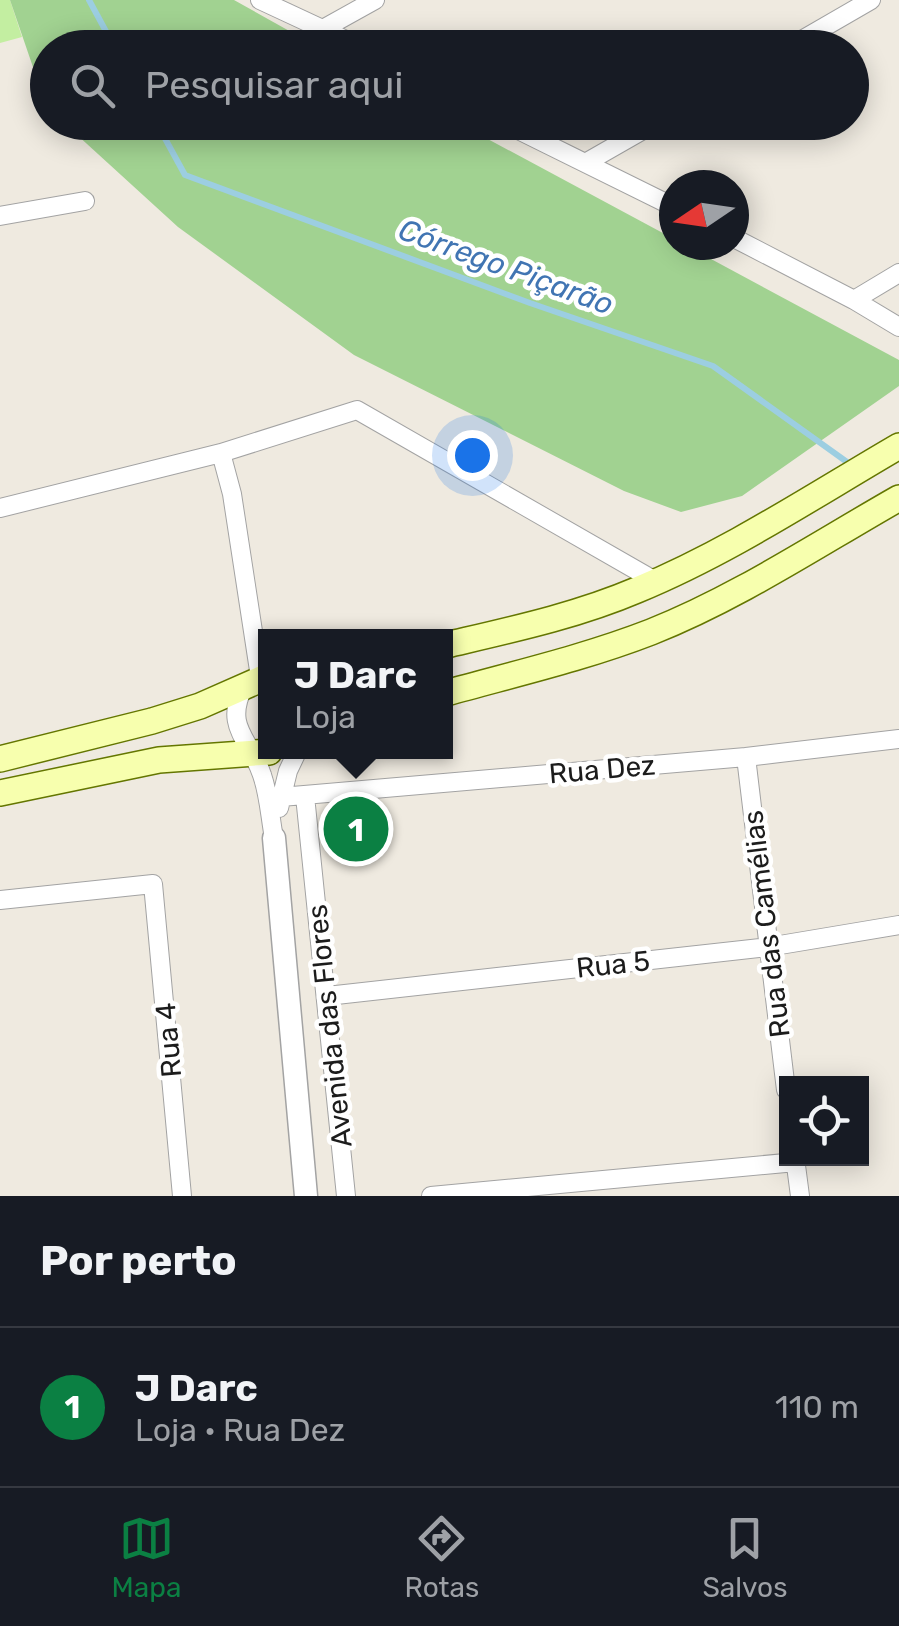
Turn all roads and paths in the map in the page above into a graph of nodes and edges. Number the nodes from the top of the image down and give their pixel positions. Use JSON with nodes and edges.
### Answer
{"nodes":[{"id":1,"x":260,"y":0,"type":"edge"},
{"id":2,"x":375,"y":0,"type":"edge"},
{"id":3,"x":871,"y":0,"type":"edge"},
{"id":4,"x":320,"y":30,"type":"joint"},
{"id":5,"x":819,"y":30,"type":"edge"},
{"id":6,"x":540,"y":140,"type":"edge"},
{"id":7,"x":625,"y":140,"type":"edge"},
{"id":8,"x":587,"y":162,"type":"junction"},
{"id":9,"x":659,"y":199,"type":"edge"},
{"id":10,"x":85,"y":201,"type":"dead end"},
{"id":11,"x":0,"y":216,"type":"edge"},
{"id":12,"x":749,"y":246,"type":"edge"},
{"id":13,"x":899,"y":274,"type":"edge"},
{"id":14,"x":854,"y":300,"type":"junction"},
{"id":15,"x":899,"y":327,"type":"edge"},
{"id":16,"x":899,"y":446,"type":"edge"},
{"id":17,"x":221,"y":452,"type":"junction"},
{"id":18,"x":899,"y":498,"type":"edge"},
{"id":19,"x":0,"y":508,"type":"edge"},
{"id":20,"x":657,"y":582,"type":"junction"},
{"id":21,"x":453,"y":643,"type":"edge"},
{"id":22,"x":257,"y":680,"type":"edge"},
{"id":23,"x":453,"y":691,"type":"edge"},
{"id":24,"x":899,"y":738,"type":"edge"},
{"id":25,"x":258,"y":751,"type":"edge"},
{"id":26,"x":258,"y":752,"type":"edge"},
{"id":27,"x":746,"y":757,"type":"junction"},
{"id":28,"x":0,"y":758,"type":"edge"},
{"id":29,"x":261,"y":759,"type":"edge"},
{"id":30,"x":294,"y":759,"type":"edge"},
{"id":31,"x":0,"y":793,"type":"edge"},
{"id":32,"x":305,"y":796,"type":"junction"},
{"id":33,"x":280,"y":798,"type":"junction"},
{"id":34,"x":274,"y":838,"type":"junction"},
{"id":35,"x":0,"y":900,"type":"edge"},
{"id":36,"x":899,"y":925,"type":"edge"},
{"id":37,"x":768,"y":947,"type":"junction"},
{"id":38,"x":327,"y":996,"type":"junction"},
{"id":39,"x":784,"y":1076,"type":"edge"},
{"id":40,"x":779,"y":1162,"type":"edge"},
{"id":41,"x":797,"y":1166,"type":"edge"},
{"id":42,"x":182,"y":1196,"type":"edge"},
{"id":43,"x":306,"y":1196,"type":"edge"},
{"id":44,"x":346,"y":1196,"type":"edge"},
{"id":45,"x":431,"y":1196,"type":"edge"},
{"id":46,"x":800,"y":1196,"type":"edge"}],
"edges":[{"from":1,"to":4,"type":"street"},
{"from":2,"to":4,"type":"street"},
{"from":3,"to":5,"type":"street"},
{"from":6,"to":8,"type":"street"},
{"from":7,"to":8,"type":"street"},
{"from":8,"to":9,"type":"street"},
{"from":10,"to":11,"type":"street"},
{"from":12,"to":14,"type":"street"},
{"from":13,"to":14,"type":"street"},
{"from":14,"to":15,"type":"street"},
{"from":16,"to":20,"type":"main road"},
{"from":17,"to":19,"type":"street"},
{"from":17,"to":20,"type":"street"},
{"from":17,"to":22,"type":"street"},
{"from":18,"to":23,"type":"main road"},
{"from":20,"to":21,"type":"main road"},
{"from":22,"to":25,"type":"street"},
{"from":22,"to":28,"type":"main road"},
{"from":24,"to":27,"type":"street","name":"Rua Dez"},
{"from":26,"to":31,"type":"main road"},
{"from":27,"to":32,"type":"street","name":"Rua Dez"},
{"from":27,"to":37,"type":"street","name":"Rua das Camélias"},
{"from":29,"to":34,"type":"street"},
{"from":30,"to":33,"type":"street"},
{"from":32,"to":33,"type":"street","name":"Rua Dez"},
{"from":32,"to":38,"type":"street","name":"Avenida das Flores"},
{"from":33,"to":34,"type":"street"},
{"from":34,"to":43,"type":"street","name":"Avenida das Flores"},
{"from":35,"to":42,"type":"street","name":"Rua 4"},
{"from":36,"to":37,"type":"street","name":"Rua 5"},
{"from":37,"to":38,"type":"street","name":"Rua 5"},
{"from":37,"to":39,"type":"street","name":"Rua das Camélias"},
{"from":38,"to":44,"type":"street","name":"Avenida das Flores"},
{"from":40,"to":45,"type":"street"},
{"from":41,"to":46,"type":"street"}]}
